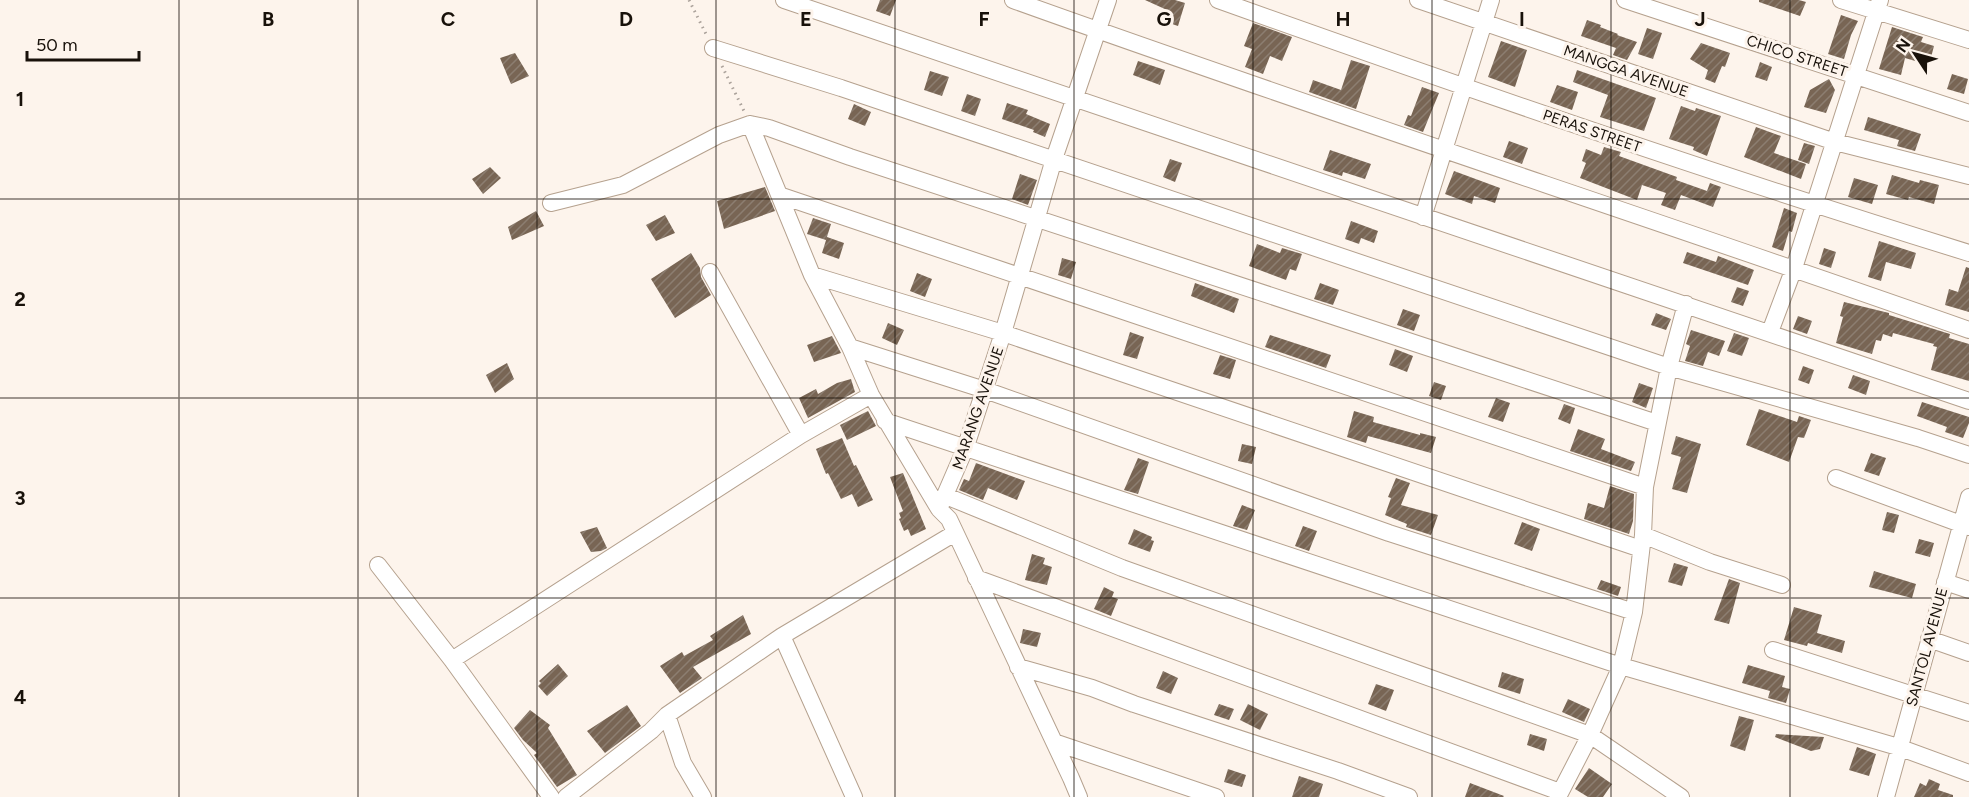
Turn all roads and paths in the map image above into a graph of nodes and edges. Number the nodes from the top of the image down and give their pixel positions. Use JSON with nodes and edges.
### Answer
{"nodes":[{"id":1,"x":784,"y":0,"type":"edge"},
{"id":2,"x":1013,"y":0,"type":"edge"},
{"id":3,"x":1108,"y":0,"type":"edge"},
{"id":4,"x":1218,"y":0,"type":"edge"},
{"id":5,"x":1418,"y":0,"type":"edge"},
{"id":6,"x":1491,"y":0,"type":"edge"},
{"id":7,"x":1625,"y":0,"type":"edge"},
{"id":8,"x":1841,"y":0,"type":"edge"},
{"id":9,"x":1879,"y":6,"type":"edge"},
{"id":10,"x":1484,"y":23,"type":"junction"},
{"id":11,"x":1098,"y":30,"type":"junction"},
{"id":12,"x":1969,"y":40,"type":"edge"},
{"id":13,"x":713,"y":48,"type":"dead end"},
{"id":14,"x":1857,"y":75,"type":"junction"},
{"id":15,"x":1463,"y":87,"type":"junction"},
{"id":16,"x":1074,"y":100,"type":"junction"},
{"id":17,"x":1969,"y":113,"type":"edge"},
{"id":18,"x":750,"y":124,"type":"junction"},
{"id":19,"x":1835,"y":142,"type":"junction"},
{"id":20,"x":1444,"y":151,"type":"junction"},
{"id":21,"x":1054,"y":159,"type":"junction"},
{"id":22,"x":1969,"y":176,"type":"edge"},
{"id":23,"x":782,"y":196,"type":"junction"},
{"id":24,"x":551,"y":203,"type":"dead end"},
{"id":25,"x":1814,"y":205,"type":"junction"},
{"id":26,"x":1037,"y":217,"type":"junction"},
{"id":27,"x":1423,"y":217,"type":"junction"},
{"id":28,"x":1969,"y":253,"type":"edge"},
{"id":29,"x":1794,"y":268,"type":"junction"},
{"id":30,"x":710,"y":272,"type":"dead end"},
{"id":31,"x":812,"y":275,"type":"junction"},
{"id":32,"x":1020,"y":276,"type":"junction"},
{"id":33,"x":1686,"y":304,"type":"junction"},
{"id":34,"x":1969,"y":330,"type":"edge"},
{"id":35,"x":1770,"y":332,"type":"junction"},
{"id":36,"x":1003,"y":333,"type":"junction"},
{"id":37,"x":850,"y":346,"type":"junction"},
{"id":38,"x":1669,"y":367,"type":"junction"},
{"id":39,"x":985,"y":390,"type":"junction"},
{"id":40,"x":871,"y":395,"type":"junction"},
{"id":41,"x":1969,"y":401,"type":"edge"},
{"id":42,"x":885,"y":421,"type":"junction"},
{"id":43,"x":1657,"y":423,"type":"junction"},
{"id":44,"x":801,"y":435,"type":"junction"},
{"id":45,"x":966,"y":448,"type":"junction"},
{"id":46,"x":1969,"y":455,"type":"edge"},
{"id":47,"x":1836,"y":478,"type":"dead end"},
{"id":48,"x":1645,"y":487,"type":"junction"},
{"id":49,"x":1969,"y":497,"type":"edge"},
{"id":50,"x":943,"y":503,"type":"junction"},
{"id":51,"x":1965,"y":526,"type":"edge"},
{"id":52,"x":954,"y":533,"type":"junction"},
{"id":53,"x":1642,"y":542,"type":"junction"},
{"id":54,"x":378,"y":565,"type":"dead end"},
{"id":55,"x":976,"y":578,"type":"junction"},
{"id":56,"x":1945,"y":582,"type":"junction"},
{"id":57,"x":1782,"y":585,"type":"dead end"},
{"id":58,"x":1969,"y":590,"type":"edge"},
{"id":59,"x":1634,"y":612,"type":"junction"},
{"id":60,"x":782,"y":636,"type":"junction"},
{"id":61,"x":1929,"y":639,"type":"junction"},
{"id":62,"x":1773,"y":650,"type":"dead end"},
{"id":63,"x":1969,"y":653,"type":"edge"},
{"id":64,"x":452,"y":660,"type":"junction"},
{"id":65,"x":1621,"y":666,"type":"junction"},
{"id":66,"x":1018,"y":667,"type":"junction"},
{"id":67,"x":1915,"y":695,"type":"junction"},
{"id":68,"x":1969,"y":713,"type":"edge"},
{"id":69,"x":667,"y":715,"type":"junction"},
{"id":70,"x":1590,"y":735,"type":"junction"},
{"id":71,"x":1054,"y":742,"type":"junction"},
{"id":72,"x":1898,"y":747,"type":"junction"},
{"id":73,"x":1969,"y":773,"type":"edge"},
{"id":74,"x":1559,"y":795,"type":"edge"},
{"id":75,"x":551,"y":797,"type":"edge"},
{"id":76,"x":566,"y":797,"type":"edge"},
{"id":77,"x":704,"y":797,"type":"edge"},
{"id":78,"x":854,"y":797,"type":"edge"},
{"id":79,"x":1078,"y":797,"type":"edge"},
{"id":80,"x":1216,"y":797,"type":"edge"},
{"id":81,"x":1409,"y":797,"type":"edge"},
{"id":82,"x":1681,"y":797,"type":"edge"},
{"id":83,"x":1886,"y":797,"type":"edge"}],
"edges":[{"from":1,"to":16,"type":"street"},
{"from":2,"to":11,"type":"street"},
{"from":3,"to":11,"type":"street","name":"MARANG AVENUE"},
{"from":4,"to":15,"type":"street","name":"PERAS STREET"},
{"from":5,"to":10,"type":"street","name":"MANGGA AVENUE"},
{"from":6,"to":10,"type":"street"},
{"from":7,"to":14,"type":"street","name":"CHICO STREET"},
{"from":8,"to":9,"type":"street"},
{"from":9,"to":12,"type":"street"},
{"from":9,"to":14,"type":"street"},
{"from":10,"to":15,"type":"street"},
{"from":10,"to":19,"type":"street","name":"MANGGA AVENUE"},
{"from":11,"to":16,"type":"street","name":"MARANG AVENUE"},
{"from":11,"to":20,"type":"street"},
{"from":13,"to":21,"type":"street"},
{"from":14,"to":17,"type":"street","name":"CHICO STREET"},
{"from":14,"to":19,"type":"street"},
{"from":15,"to":20,"type":"street"},
{"from":15,"to":25,"type":"street","name":"PERAS STREET"},
{"from":16,"to":21,"type":"street","name":"MARANG AVENUE"},
{"from":16,"to":27,"type":"street"},
{"from":18,"to":23,"type":"street"},
{"from":18,"to":24,"type":"street"},
{"from":18,"to":26,"type":"street"},
{"from":19,"to":22,"type":"street","name":"MANGGA AVENUE"},
{"from":19,"to":25,"type":"street"},
{"from":20,"to":27,"type":"street"},
{"from":20,"to":29,"type":"street"},
{"from":21,"to":26,"type":"street","name":"MARANG AVENUE"},
{"from":21,"to":38,"type":"street"},
{"from":23,"to":31,"type":"street"},
{"from":23,"to":32,"type":"street"},
{"from":25,"to":28,"type":"street","name":"PERAS STREET"},
{"from":25,"to":29,"type":"street"},
{"from":26,"to":32,"type":"street","name":"MARANG AVENUE"},
{"from":26,"to":43,"type":"street"},
{"from":27,"to":33,"type":"street"},
{"from":29,"to":34,"type":"street"},
{"from":29,"to":35,"type":"street"},
{"from":30,"to":44,"type":"street"},
{"from":31,"to":36,"type":"street"},
{"from":31,"to":37,"type":"street"},
{"from":32,"to":36,"type":"street","name":"MARANG AVENUE"},
{"from":32,"to":48,"type":"street"},
{"from":33,"to":35,"type":"street"},
{"from":33,"to":38,"type":"street"},
{"from":35,"to":41,"type":"street"},
{"from":36,"to":39,"type":"street","name":"MARANG AVENUE"},
{"from":36,"to":53,"type":"street"},
{"from":37,"to":39,"type":"street"},
{"from":37,"to":40,"type":"street"},
{"from":38,"to":43,"type":"street"},
{"from":38,"to":46,"type":"street"},
{"from":39,"to":45,"type":"street","name":"MARANG AVENUE"},
{"from":39,"to":59,"type":"street"},
{"from":40,"to":42,"type":"street"},
{"from":40,"to":44,"type":"street"},
{"from":42,"to":45,"type":"street"},
{"from":42,"to":50,"type":"street"},
{"from":43,"to":48,"type":"street"},
{"from":44,"to":64,"type":"street"},
{"from":45,"to":50,"type":"street","name":"MARANG AVENUE"},
{"from":45,"to":65,"type":"street"},
{"from":47,"to":51,"type":"street"},
{"from":48,"to":53,"type":"street"},
{"from":49,"to":51,"type":"street","name":"SANTOL AVENUE"},
{"from":50,"to":52,"type":"street"},
{"from":50,"to":70,"type":"street"},
{"from":51,"to":56,"type":"street","name":"SANTOL AVENUE"},
{"from":52,"to":55,"type":"street"},
{"from":52,"to":60,"type":"street"},
{"from":53,"to":57,"type":"street"},
{"from":53,"to":59,"type":"street"},
{"from":54,"to":64,"type":"street"},
{"from":55,"to":66,"type":"street"},
{"from":55,"to":74,"type":"street"},
{"from":56,"to":58,"type":"street"},
{"from":56,"to":61,"type":"street","name":"SANTOL AVENUE"},
{"from":59,"to":65,"type":"street"},
{"from":60,"to":69,"type":"street"},
{"from":60,"to":78,"type":"street"},
{"from":61,"to":63,"type":"street"},
{"from":61,"to":67,"type":"street","name":"SANTOL AVENUE"},
{"from":62,"to":67,"type":"street"},
{"from":64,"to":75,"type":"street"},
{"from":65,"to":70,"type":"street"},
{"from":65,"to":72,"type":"street"},
{"from":66,"to":71,"type":"street"},
{"from":66,"to":81,"type":"street"},
{"from":67,"to":68,"type":"street"},
{"from":67,"to":72,"type":"street","name":"SANTOL AVENUE"},
{"from":69,"to":76,"type":"street"},
{"from":69,"to":77,"type":"street"},
{"from":70,"to":74,"type":"street"},
{"from":70,"to":82,"type":"street"},
{"from":71,"to":79,"type":"street"},
{"from":71,"to":80,"type":"street"},
{"from":72,"to":73,"type":"street"},
{"from":72,"to":83,"type":"street","name":"SANTOL AVENUE"}]}
